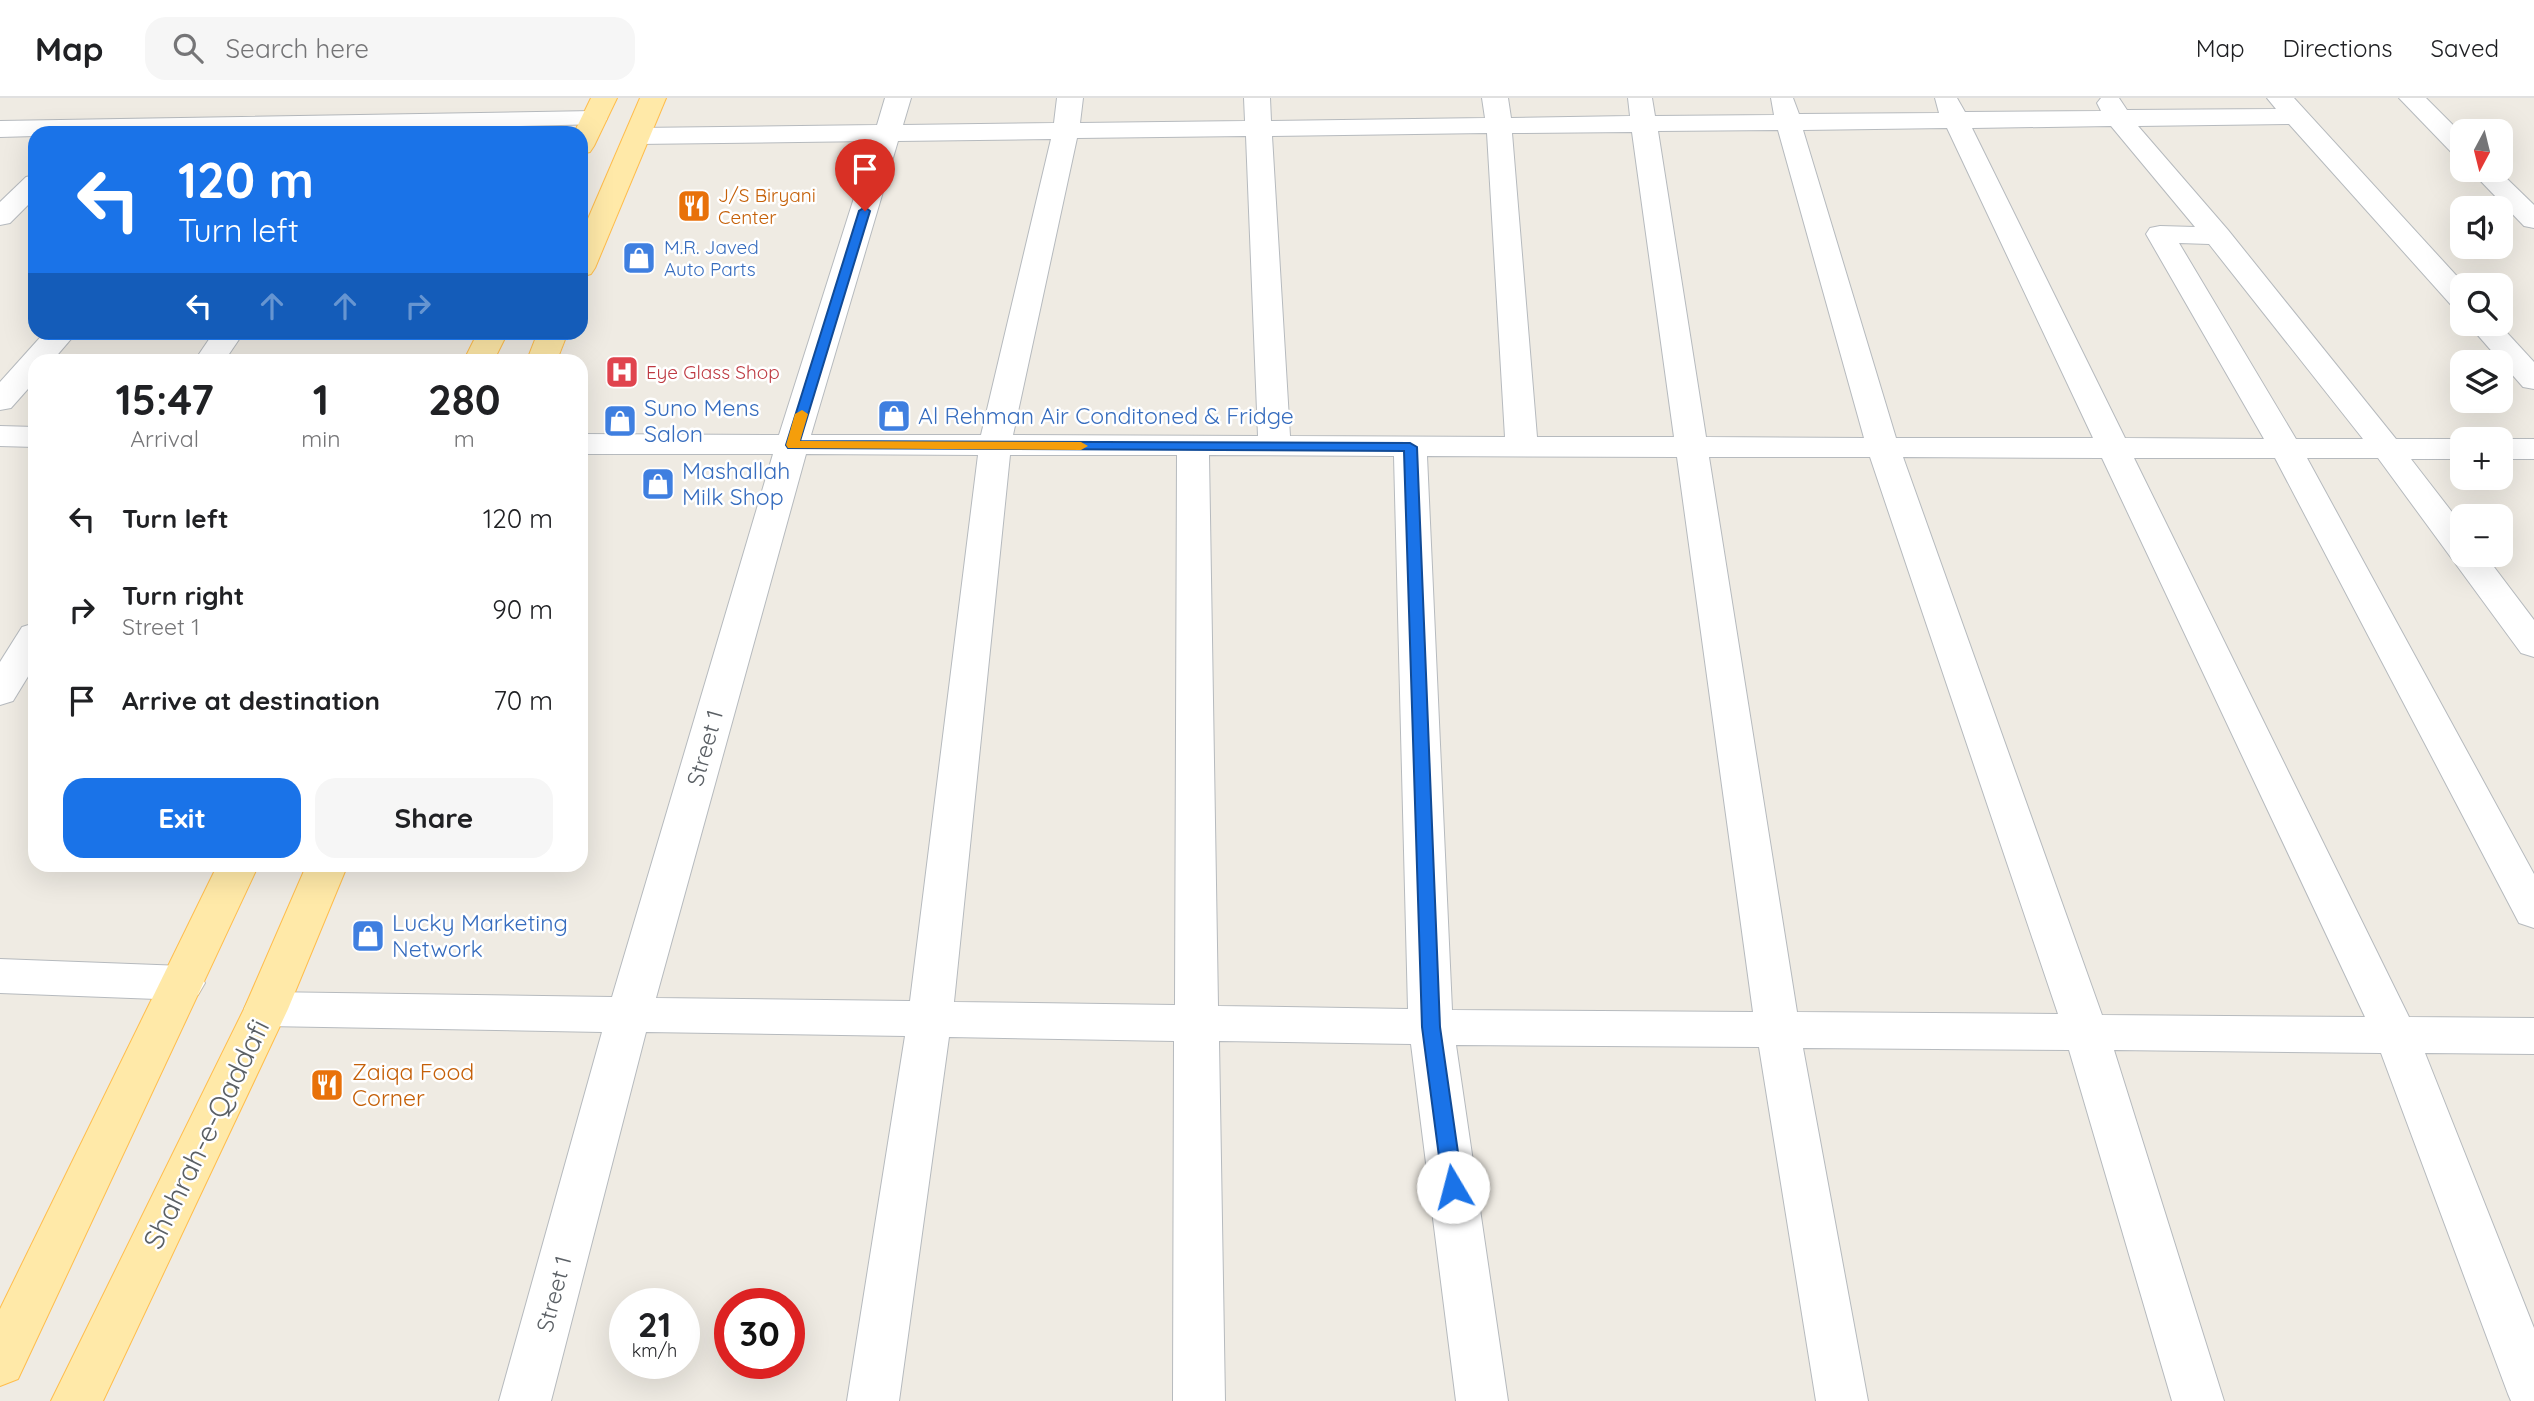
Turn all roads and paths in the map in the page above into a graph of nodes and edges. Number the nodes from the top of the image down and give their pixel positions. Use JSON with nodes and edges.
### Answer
{"nodes":[{"id":1,"x":268,"y":98,"type":"edge"},
{"id":2,"x":392,"y":98,"type":"edge"},
{"id":3,"x":653,"y":98,"type":"edge"},
{"id":4,"x":1257,"y":98,"type":"edge"},
{"id":5,"x":1417,"y":98,"type":"edge"},
{"id":6,"x":2412,"y":98,"type":"edge"},
{"id":7,"x":2288,"y":107,"type":"edge"},
{"id":8,"x":2113,"y":108,"type":"edge"},
{"id":9,"x":599,"y":109,"type":"edge"},
{"id":10,"x":1949,"y":109,"type":"edge"},
{"id":11,"x":1786,"y":110,"type":"edge"},
{"id":12,"x":1641,"y":111,"type":"edge"},
{"id":13,"x":1497,"y":112,"type":"edge"},
{"id":14,"x":1068,"y":114,"type":"edge"},
{"id":15,"x":893,"y":115,"type":"edge"},
{"id":16,"x":245,"y":126,"type":"edge"},
{"id":17,"x":372,"y":126,"type":"edge"},
{"id":18,"x":395,"y":126,"type":"edge"},
{"id":19,"x":1421,"y":126,"type":"junction"},
{"id":20,"x":1258,"y":128,"type":"junction"},
{"id":21,"x":0,"y":130,"type":"edge"},
{"id":22,"x":28,"y":130,"type":"edge"},
{"id":23,"x":588,"y":132,"type":"edge"},
{"id":24,"x":637,"y":136,"type":"junction"},
{"id":25,"x":2450,"y":136,"type":"edge"},
{"id":26,"x":2495,"y":182,"type":"edge"},
{"id":27,"x":28,"y":190,"type":"edge"},
{"id":28,"x":0,"y":217,"type":"edge"},
{"id":29,"x":2534,"y":220,"type":"edge"},
{"id":30,"x":2218,"y":236,"type":"junction"},
{"id":31,"x":588,"y":252,"type":"edge"},
{"id":32,"x":2450,"y":287,"type":"edge"},
{"id":33,"x":2494,"y":336,"type":"edge"},
{"id":34,"x":54,"y":340,"type":"edge"},
{"id":35,"x":42,"y":354,"type":"edge"},
{"id":36,"x":28,"y":370,"type":"edge"},
{"id":37,"x":2534,"y":380,"type":"edge"},
{"id":38,"x":0,"y":401,"type":"edge"},
{"id":39,"x":0,"y":436,"type":"edge"},
{"id":40,"x":28,"y":437,"type":"edge"},
{"id":41,"x":588,"y":444,"type":"edge"},
{"id":42,"x":792,"y":445,"type":"junction"},
{"id":43,"x":995,"y":445,"type":"junction"},
{"id":44,"x":1193,"y":446,"type":"junction"},
{"id":45,"x":1273,"y":446,"type":"junction"},
{"id":46,"x":1522,"y":446,"type":"junction"},
{"id":47,"x":1410,"y":447,"type":"junction"},
{"id":48,"x":1691,"y":447,"type":"junction"},
{"id":49,"x":1883,"y":447,"type":"junction"},
{"id":50,"x":2112,"y":448,"type":"junction"},
{"id":51,"x":2286,"y":449,"type":"junction"},
{"id":52,"x":2389,"y":449,"type":"junction"},
{"id":53,"x":2450,"y":449,"type":"edge"},
{"id":54,"x":2513,"y":449,"type":"edge"},
{"id":55,"x":2534,"y":449,"type":"edge"},
{"id":56,"x":2450,"y":532,"type":"edge"},
{"id":57,"x":2476,"y":567,"type":"edge"},
{"id":58,"x":2534,"y":645,"type":"edge"},
{"id":59,"x":28,"y":646,"type":"edge"},
{"id":60,"x":0,"y":692,"type":"edge"},
{"id":61,"x":235,"y":872,"type":"edge"},
{"id":62,"x":325,"y":872,"type":"edge"},
{"id":63,"x":2534,"y":912,"type":"edge"},
{"id":64,"x":0,"y":976,"type":"edge"},
{"id":65,"x":183,"y":983,"type":"junction"},
{"id":66,"x":266,"y":1009,"type":"junction"},
{"id":67,"x":629,"y":1014,"type":"junction"},
{"id":68,"x":930,"y":1018,"type":"junction"},
{"id":69,"x":1197,"y":1022,"type":"junction"},
{"id":70,"x":1431,"y":1027,"type":"junction"},
{"id":71,"x":1778,"y":1030,"type":"junction"},
{"id":72,"x":2086,"y":1033,"type":"junction"},
{"id":73,"x":2534,"y":1036,"type":"edge"},
{"id":74,"x":2397,"y":1037,"type":"junction"},
{"id":75,"x":0,"y":1362,"type":"edge"},
{"id":76,"x":2534,"y":1394,"type":"edge"},
{"id":77,"x":77,"y":1401,"type":"edge"},
{"id":78,"x":525,"y":1401,"type":"edge"},
{"id":79,"x":873,"y":1401,"type":"edge"},
{"id":80,"x":1199,"y":1401,"type":"edge"},
{"id":81,"x":1482,"y":1401,"type":"edge"},
{"id":82,"x":1842,"y":1401,"type":"edge"},
{"id":83,"x":2198,"y":1401,"type":"edge"}],
"edges":[{"from":1,"to":16,"type":"street"},
{"from":2,"to":17,"type":"street"},
{"from":3,"to":24,"type":"main road"},
{"from":4,"to":20,"type":"street"},
{"from":5,"to":19,"type":"street"},
{"from":6,"to":25,"type":"street"},
{"from":7,"to":8,"type":"street"},
{"from":7,"to":32,"type":"street"},
{"from":8,"to":10,"type":"street"},
{"from":8,"to":30,"type":"street"},
{"from":9,"to":18,"type":"street"},
{"from":9,"to":23,"type":"main road"},
{"from":10,"to":11,"type":"street"},
{"from":10,"to":50,"type":"street"},
{"from":11,"to":12,"type":"street"},
{"from":11,"to":49,"type":"street"},
{"from":12,"to":13,"type":"street"},
{"from":12,"to":48,"type":"street"},
{"from":13,"to":19,"type":"street"},
{"from":13,"to":46,"type":"street"},
{"from":14,"to":15,"type":"street"},
{"from":14,"to":20,"type":"street"},
{"from":14,"to":43,"type":"street"},
{"from":15,"to":24,"type":"street"},
{"from":15,"to":42,"type":"street","name":"Street 1"},
{"from":19,"to":20,"type":"street"},
{"from":20,"to":45,"type":"street"},
{"from":21,"to":22,"type":"street"},
{"from":24,"to":31,"type":"main road"},
{"from":26,"to":29,"type":"street"},
{"from":27,"to":28,"type":"street"},
{"from":30,"to":51,"type":"street"},
{"from":30,"to":52,"type":"street"},
{"from":33,"to":37,"type":"street"},
{"from":34,"to":35,"type":"street"},
{"from":36,"to":38,"type":"street"},
{"from":39,"to":40,"type":"street"},
{"from":41,"to":42,"type":"street"},
{"from":42,"to":43,"type":"street"},
{"from":42,"to":67,"type":"street","name":"Street 1"},
{"from":43,"to":44,"type":"street"},
{"from":43,"to":68,"type":"street"},
{"from":44,"to":45,"type":"street"},
{"from":44,"to":69,"type":"street"},
{"from":45,"to":47,"type":"street"},
{"from":46,"to":47,"type":"street"},
{"from":46,"to":48,"type":"street"},
{"from":47,"to":70,"type":"street"},
{"from":48,"to":49,"type":"street"},
{"from":48,"to":71,"type":"street"},
{"from":49,"to":50,"type":"street"},
{"from":49,"to":72,"type":"street"},
{"from":50,"to":51,"type":"street"},
{"from":50,"to":74,"type":"street"},
{"from":51,"to":52,"type":"street"},
{"from":51,"to":63,"type":"street"},
{"from":52,"to":53,"type":"street"},
{"from":52,"to":56,"type":"street"},
{"from":54,"to":55,"type":"street"},
{"from":57,"to":58,"type":"street"},
{"from":59,"to":60,"type":"street"},
{"from":61,"to":65,"type":"main road"},
{"from":62,"to":66,"type":"main road","name":"Shahrah-e-Qaddafi"},
{"from":64,"to":65,"type":"street"},
{"from":65,"to":75,"type":"main road"},
{"from":66,"to":67,"type":"street"},
{"from":66,"to":77,"type":"main road","name":"Shahrah-e-Qaddafi"},
{"from":67,"to":68,"type":"street"},
{"from":67,"to":78,"type":"street","name":"Street 1"},
{"from":68,"to":69,"type":"street"},
{"from":68,"to":79,"type":"street"},
{"from":69,"to":70,"type":"street"},
{"from":69,"to":80,"type":"street"},
{"from":70,"to":71,"type":"street"},
{"from":70,"to":81,"type":"street"},
{"from":71,"to":72,"type":"street"},
{"from":71,"to":82,"type":"street"},
{"from":72,"to":74,"type":"street"},
{"from":72,"to":83,"type":"street"},
{"from":73,"to":74,"type":"street"},
{"from":74,"to":76,"type":"street"}]}
